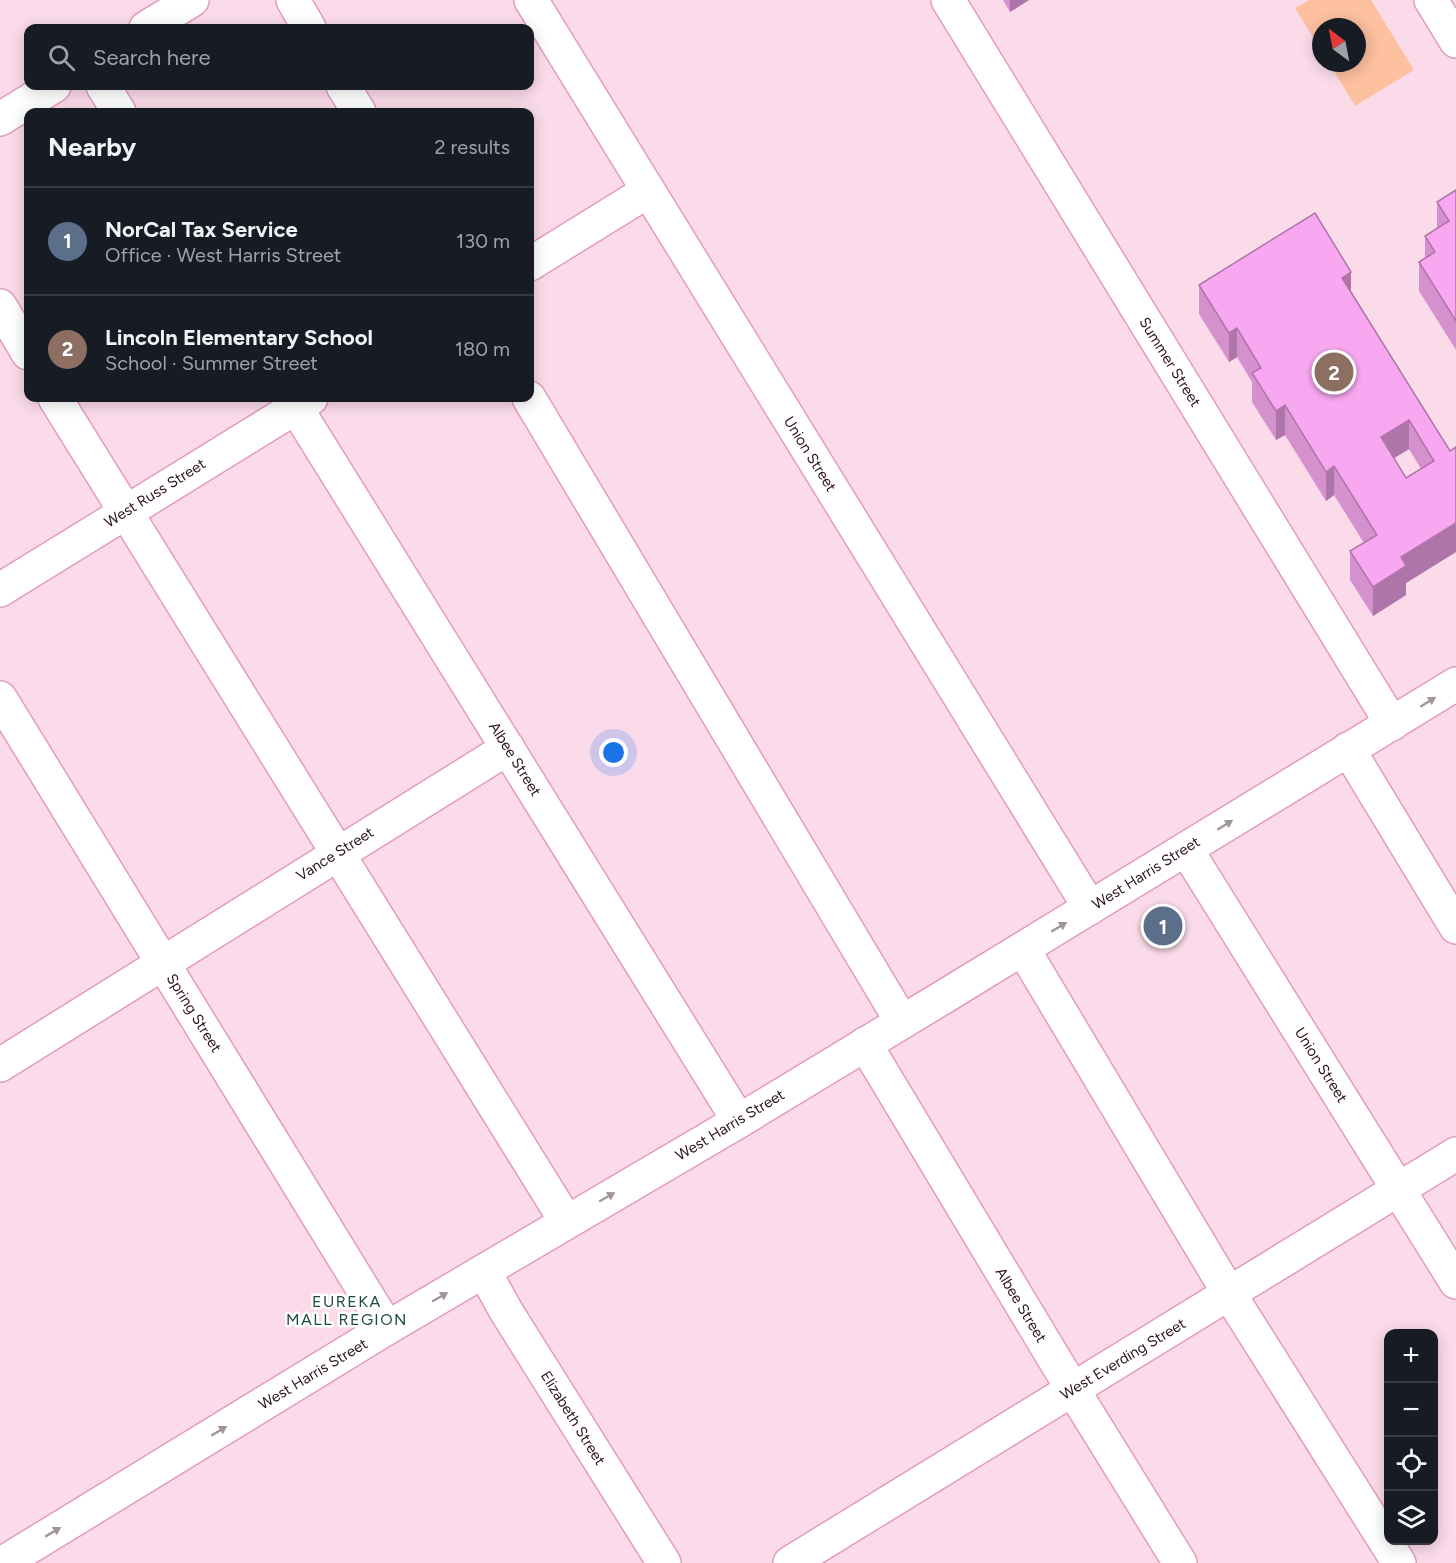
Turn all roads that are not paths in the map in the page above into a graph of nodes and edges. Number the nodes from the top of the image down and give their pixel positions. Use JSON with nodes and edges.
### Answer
{"nodes":[{"id":1,"x":192,"y":0,"type":"edge"},
{"id":2,"x":292,"y":0,"type":"edge"},
{"id":3,"x":531,"y":0,"type":"edge"},
{"id":4,"x":948,"y":0,"type":"edge"},
{"id":5,"x":1431,"y":0,"type":"edge"},
{"id":6,"x":153,"y":24,"type":"edge"},
{"id":7,"x":307,"y":24,"type":"edge"},
{"id":8,"x":1456,"y":41,"type":"edge"},
{"id":9,"x":47,"y":90,"type":"edge"},
{"id":10,"x":105,"y":90,"type":"edge"},
{"id":11,"x":345,"y":90,"type":"edge"},
{"id":12,"x":117,"y":108,"type":"edge"},
{"id":13,"x":357,"y":108,"type":"edge"},
{"id":14,"x":0,"y":119,"type":"edge"},
{"id":15,"x":648,"y":191,"type":"junction"},
{"id":16,"x":534,"y":262,"type":"edge"},
{"id":17,"x":0,"y":306,"type":"edge"},
{"id":18,"x":24,"y":346,"type":"edge"},
{"id":19,"x":57,"y":402,"type":"edge"},
{"id":20,"x":297,"y":402,"type":"edge"},
{"id":21,"x":300,"y":402,"type":"edge"},
{"id":22,"x":531,"y":402,"type":"edge"},
{"id":23,"x":125,"y":512,"type":"junction"},
{"id":24,"x":0,"y":590,"type":"edge"},
{"id":25,"x":1456,"y":684,"type":"edge"},
{"id":26,"x":0,"y":698,"type":"edge"},
{"id":27,"x":1392,"y":724,"type":"junction"},
{"id":28,"x":508,"y":748,"type":"junction"},
{"id":29,"x":1348,"y":749,"type":"junction"},
{"id":30,"x":1186,"y":849,"type":"junction"},
{"id":31,"x":337,"y":853,"type":"junction"},
{"id":32,"x":1090,"y":908,"type":"junction"},
{"id":33,"x":1456,"y":927,"type":"edge"},
{"id":34,"x":1023,"y":949,"type":"junction"},
{"id":35,"x":163,"y":962,"type":"junction"},
{"id":36,"x":902,"y":1022,"type":"junction"},
{"id":37,"x":865,"y":1044,"type":"junction"},
{"id":38,"x":0,"y":1065,"type":"edge"},
{"id":39,"x":739,"y":1121,"type":"junction"},
{"id":40,"x":1456,"y":1154,"type":"edge"},
{"id":41,"x":1399,"y":1189,"type":"junction"},
{"id":42,"x":566,"y":1221,"type":"junction"},
{"id":43,"x":483,"y":1271,"type":"junction"},
{"id":44,"x":1456,"y":1282,"type":"edge"},
{"id":45,"x":1230,"y":1295,"type":"junction"},
{"id":46,"x":387,"y":1328,"type":"junction"},
{"id":47,"x":1073,"y":1390,"type":"junction"},
{"id":48,"x":3,"y":1563,"type":"edge"},
{"id":49,"x":664,"y":1563,"type":"edge"},
{"id":50,"x":790,"y":1563,"type":"edge"},
{"id":51,"x":1180,"y":1563,"type":"edge"},
{"id":52,"x":1399,"y":1563,"type":"edge"}],
"edges":[{"from":1,"to":6,"type":"street"},
{"from":2,"to":7,"type":"street"},
{"from":3,"to":15,"type":"street","name":"Union Street"},
{"from":4,"to":27,"type":"street","name":"Summer Street"},
{"from":5,"to":8,"type":"street"},
{"from":9,"to":14,"type":"street"},
{"from":10,"to":12,"type":"street"},
{"from":11,"to":13,"type":"street"},
{"from":15,"to":16,"type":"street"},
{"from":15,"to":32,"type":"street","name":"Union Street"},
{"from":17,"to":18,"type":"street"},
{"from":19,"to":23,"type":"street"},
{"from":20,"to":23,"type":"street","name":"West Russ Street"},
{"from":21,"to":28,"type":"street","name":"Albee Street"},
{"from":22,"to":36,"type":"street"},
{"from":23,"to":24,"type":"street","name":"West Russ Street"},
{"from":23,"to":31,"type":"street"},
{"from":27,"to":25,"type":"street","name":"West Harris Street","one_way":true},
{"from":26,"to":35,"type":"street","name":"Spring Street"},
{"from":27,"to":29,"type":"street","name":"West Harris Street"},
{"from":28,"to":31,"type":"street","name":"Vance Street"},
{"from":28,"to":39,"type":"street","name":"Albee Street"},
{"from":30,"to":29,"type":"street","name":"West Harris Street","one_way":true},
{"from":29,"to":33,"type":"street"},
{"from":30,"to":32,"type":"street","name":"West Harris Street"},
{"from":30,"to":41,"type":"street","name":"Union Street"},
{"from":31,"to":35,"type":"street","name":"Vance Street"},
{"from":31,"to":42,"type":"street"},
{"from":34,"to":32,"type":"street","name":"West Harris Street","one_way":true},
{"from":34,"to":36,"type":"street","name":"West Harris Street"},
{"from":34,"to":45,"type":"street"},
{"from":35,"to":38,"type":"street","name":"Vance Street"},
{"from":35,"to":46,"type":"street","name":"Spring Street"},
{"from":36,"to":37,"type":"street","name":"West Harris Street"},
{"from":37,"to":39,"type":"street","name":"West Harris Street"},
{"from":37,"to":47,"type":"street","name":"Albee Street"},
{"from":42,"to":39,"type":"street","name":"West Harris Street","one_way":true},
{"from":40,"to":41,"type":"street","name":"West Everding Street"},
{"from":41,"to":44,"type":"street","name":"Union Street"},
{"from":41,"to":45,"type":"street","name":"West Everding Street"},
{"from":42,"to":43,"type":"street","name":"West Harris Street"},
{"from":46,"to":43,"type":"street","name":"West Harris Street","one_way":true},
{"from":43,"to":49,"type":"street","name":"Elizabeth Street"},
{"from":45,"to":47,"type":"street","name":"West Everding Street"},
{"from":45,"to":52,"type":"street"},
{"from":48,"to":46,"type":"street","name":"West Harris Street","one_way":true},
{"from":47,"to":50,"type":"street","name":"West Everding Street"},
{"from":47,"to":51,"type":"street","name":"Albee Street"}]}
